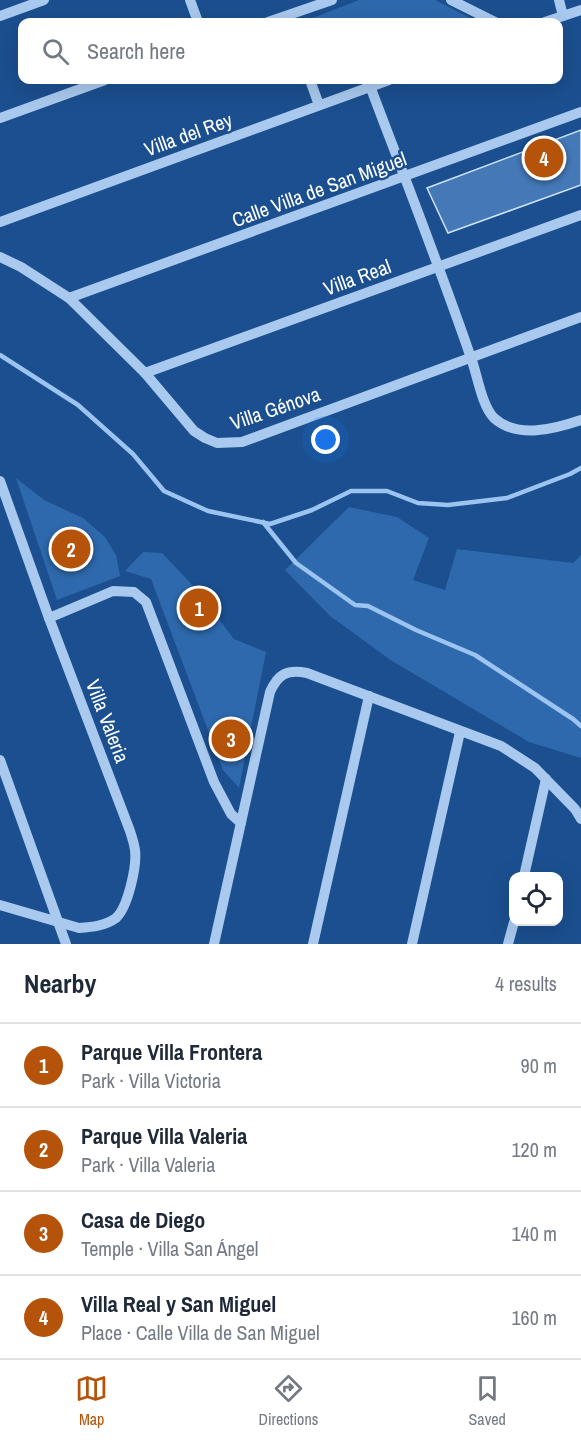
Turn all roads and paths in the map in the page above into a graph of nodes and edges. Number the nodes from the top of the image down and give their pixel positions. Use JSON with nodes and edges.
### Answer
{"nodes":[{"id":1,"x":44,"y":0,"type":"edge"},
{"id":2,"x":190,"y":0,"type":"edge"},
{"id":3,"x":332,"y":0,"type":"edge"},
{"id":4,"x":451,"y":0,"type":"edge"},
{"id":5,"x":559,"y":0,"type":"edge"},
{"id":6,"x":581,"y":10,"type":"edge"},
{"id":7,"x":0,"y":15,"type":"edge"},
{"id":8,"x":563,"y":16,"type":"junction"},
{"id":9,"x":197,"y":18,"type":"edge"},
{"id":10,"x":291,"y":18,"type":"edge"},
{"id":11,"x":487,"y":18,"type":"edge"},
{"id":12,"x":557,"y":18,"type":"edge"},
{"id":13,"x":94,"y":84,"type":"edge"},
{"id":14,"x":311,"y":84,"type":"edge"},
{"id":15,"x":376,"y":84,"type":"edge"},
{"id":16,"x":370,"y":86,"type":"junction"},
{"id":17,"x":319,"y":105,"type":"junction"},
{"id":18,"x":581,"y":112,"type":"edge"},
{"id":19,"x":0,"y":118,"type":"edge"},
{"id":20,"x":404,"y":178,"type":"junction"},
{"id":21,"x":581,"y":215,"type":"edge"},
{"id":22,"x":0,"y":222,"type":"edge"},
{"id":23,"x":0,"y":257,"type":"edge"},
{"id":24,"x":437,"y":267,"type":"junction"},
{"id":25,"x":69,"y":298,"type":"junction"},
{"id":26,"x":581,"y":317,"type":"edge"},
{"id":27,"x":471,"y":356,"type":"junction"},
{"id":28,"x":145,"y":373,"type":"junction"},
{"id":29,"x":581,"y":420,"type":"edge"},
{"id":30,"x":0,"y":481,"type":"edge"},
{"id":31,"x":49,"y":618,"type":"junction"},
{"id":32,"x":369,"y":696,"type":"junction"},
{"id":33,"x":460,"y":732,"type":"junction"},
{"id":34,"x":0,"y":760,"type":"edge"},
{"id":35,"x":546,"y":779,"type":"junction"},
{"id":36,"x":581,"y":819,"type":"edge"},
{"id":37,"x":242,"y":823,"type":"junction"},
{"id":38,"x":525,"y":872,"type":"edge"},
{"id":39,"x":0,"y":904,"type":"edge"},
{"id":40,"x":58,"y":921,"type":"junction"},
{"id":41,"x":512,"y":926,"type":"edge"},
{"id":42,"x":66,"y":944,"type":"edge"},
{"id":43,"x":214,"y":944,"type":"edge"},
{"id":44,"x":313,"y":944,"type":"edge"},
{"id":45,"x":412,"y":944,"type":"edge"},
{"id":46,"x":508,"y":944,"type":"edge"}],
"edges":[{"from":1,"to":7,"type":"street"},
{"from":2,"to":9,"type":"street"},
{"from":3,"to":10,"type":"street"},
{"from":4,"to":11,"type":"street"},
{"from":5,"to":8,"type":"street"},
{"from":6,"to":8,"type":"street"},
{"from":8,"to":12,"type":"street"},
{"from":13,"to":19,"type":"street"},
{"from":14,"to":17,"type":"street"},
{"from":15,"to":16,"type":"street","name":"Villa del Rey"},
{"from":16,"to":17,"type":"street","name":"Villa del Rey"},
{"from":16,"to":20,"type":"street"},
{"from":17,"to":22,"type":"street","name":"Villa del Rey"},
{"from":18,"to":20,"type":"street","name":"Calle Villa de San Miguel"},
{"from":20,"to":24,"type":"street"},
{"from":20,"to":25,"type":"street","name":"Calle Villa de San Miguel"},
{"from":21,"to":24,"type":"street","name":"Villa Real"},
{"from":23,"to":25,"type":"street","name":"Villa Génova"},
{"from":24,"to":27,"type":"street"},
{"from":24,"to":28,"type":"street","name":"Villa Real"},
{"from":25,"to":28,"type":"street","name":"Villa Génova"},
{"from":26,"to":27,"type":"street","name":"Villa Génova"},
{"from":27,"to":28,"type":"street","name":"Villa Génova"},
{"from":27,"to":29,"type":"street"},
{"from":30,"to":31,"type":"street","name":"Villa Valeria"},
{"from":31,"to":37,"type":"street"},
{"from":31,"to":40,"type":"street","name":"Villa Valeria"},
{"from":32,"to":33,"type":"street"},
{"from":32,"to":37,"type":"street"},
{"from":32,"to":44,"type":"street"},
{"from":33,"to":35,"type":"street"},
{"from":33,"to":45,"type":"street"},
{"from":34,"to":40,"type":"street"},
{"from":35,"to":36,"type":"street"},
{"from":35,"to":38,"type":"street"},
{"from":37,"to":43,"type":"street"},
{"from":39,"to":40,"type":"street","name":"Villa Valeria"},
{"from":40,"to":42,"type":"street"},
{"from":41,"to":46,"type":"street"}]}
